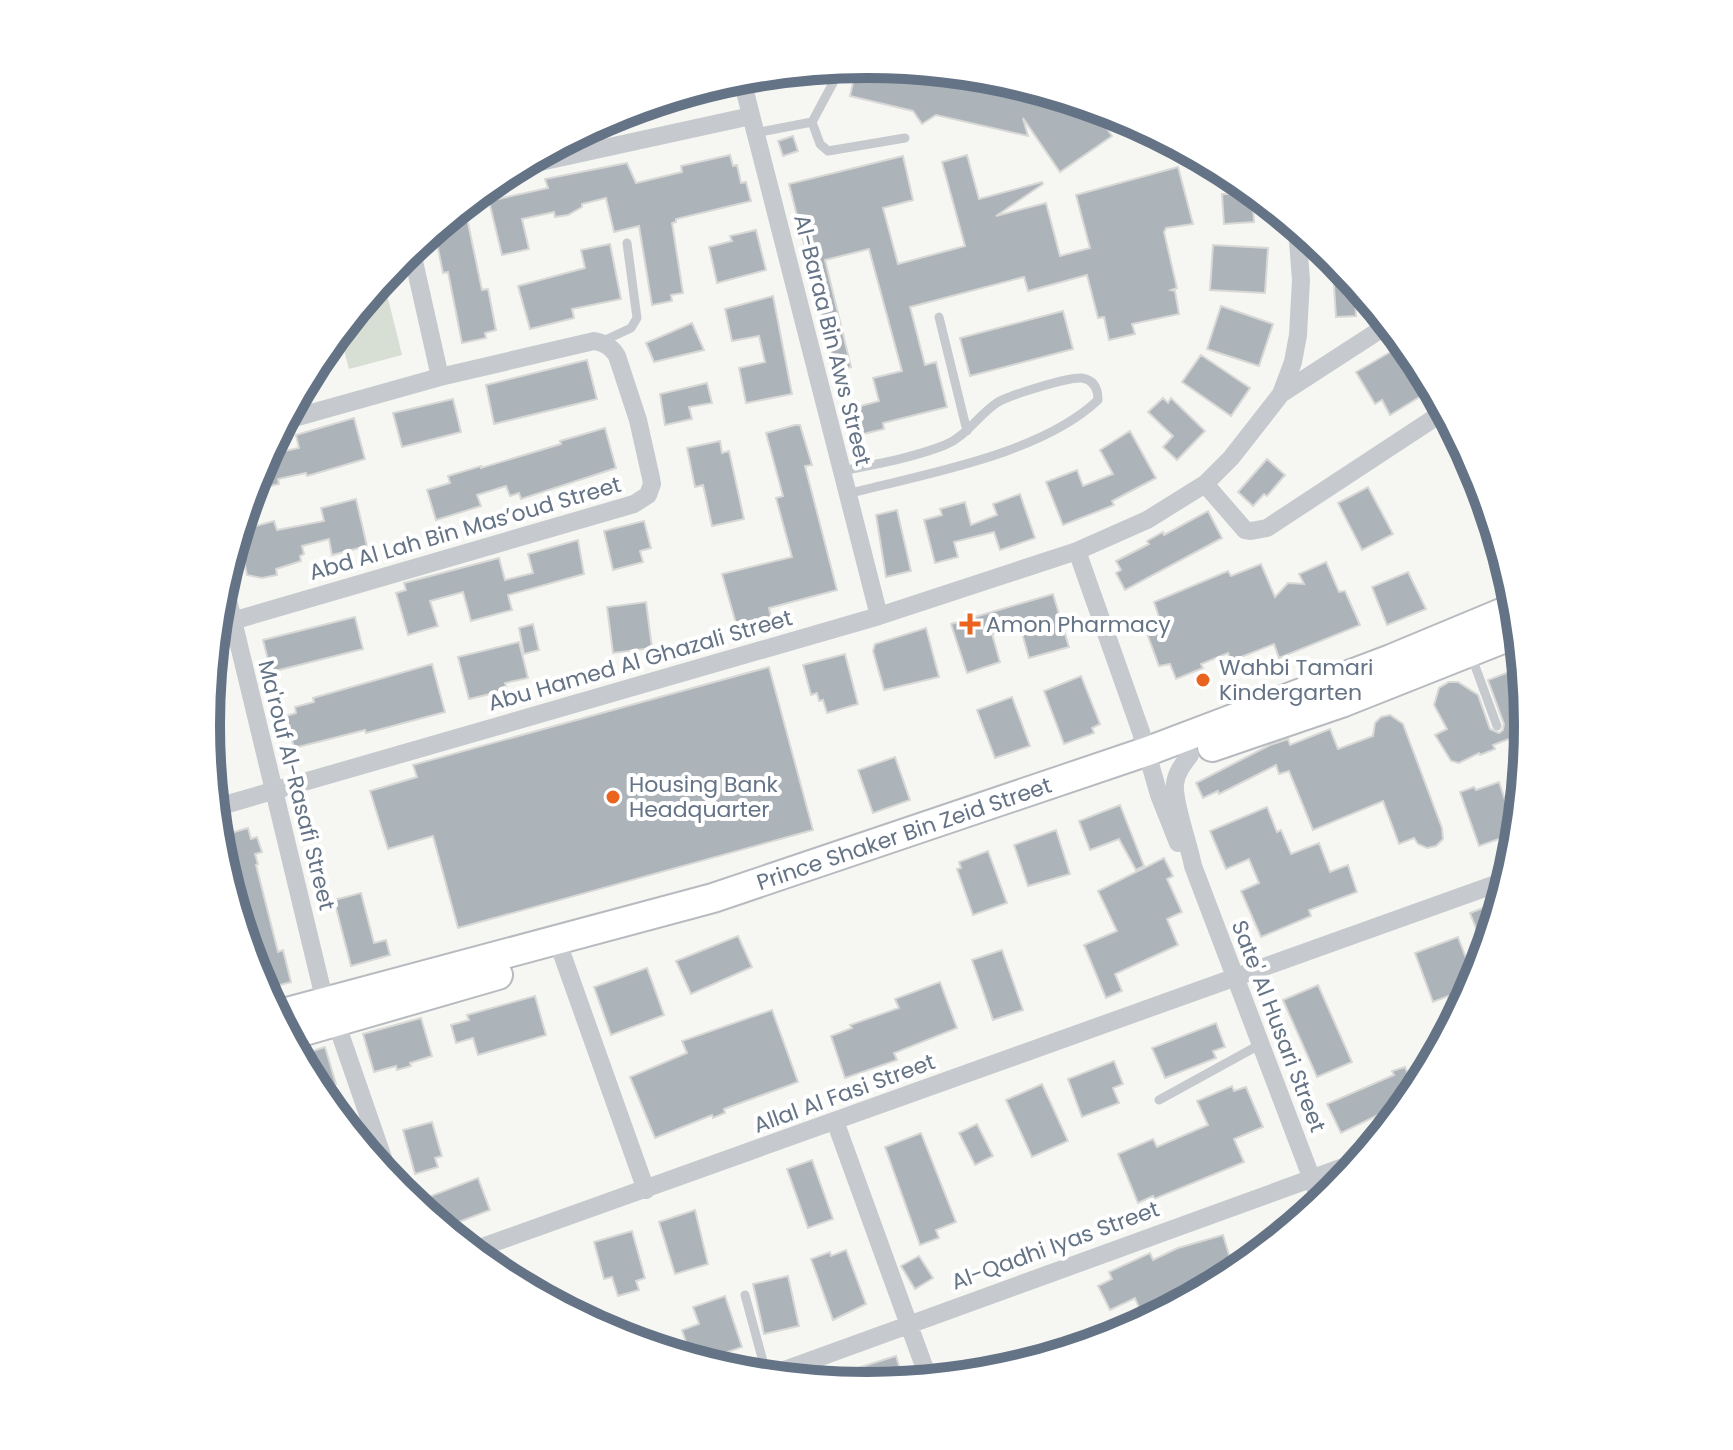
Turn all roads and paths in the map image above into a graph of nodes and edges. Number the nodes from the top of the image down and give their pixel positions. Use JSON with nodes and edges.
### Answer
{"nodes":[{"id":1,"x":835,"y":79,"type":"edge"},
{"id":2,"x":744,"y":89,"type":"edge"},
{"id":3,"x":812,"y":122,"type":"junction"},
{"id":4,"x":753,"y":124,"type":"junction"},
{"id":5,"x":905,"y":138,"type":"dead end"},
{"id":6,"x":550,"y":161,"type":"edge"},
{"id":7,"x":627,"y":243,"type":"dead end"},
{"id":8,"x":1298,"y":244,"type":"edge"},
{"id":9,"x":414,"y":263,"type":"edge"},
{"id":10,"x":939,"y":317,"type":"dead end"},
{"id":11,"x":1379,"y":330,"type":"edge"},
{"id":12,"x":601,"y":342,"type":"junction"},
{"id":13,"x":440,"y":377,"type":"junction"},
{"id":14,"x":1281,"y":394,"type":"junction"},
{"id":15,"x":298,"y":417,"type":"edge"},
{"id":16,"x":1435,"y":417,"type":"edge"},
{"id":17,"x":967,"y":431,"type":"junction"},
{"id":18,"x":842,"y":471,"type":"junction"},
{"id":19,"x":1205,"y":484,"type":"junction"},
{"id":20,"x":847,"y":494,"type":"junction"},
{"id":21,"x":1077,"y":551,"type":"junction"},
{"id":22,"x":1503,"y":612,"type":"edge"},
{"id":23,"x":879,"y":616,"type":"junction"},
{"id":24,"x":228,"y":623,"type":"edge"},
{"id":25,"x":226,"y":632,"type":"edge"},
{"id":26,"x":1507,"y":637,"type":"edge"},
{"id":27,"x":1470,"y":652,"type":"junction"},
{"id":28,"x":1497,"y":726,"type":"dead end"},
{"id":29,"x":1190,"y":755,"type":"junction"},
{"id":30,"x":1150,"y":759,"type":"junction"},
{"id":31,"x":274,"y":791,"type":"junction"},
{"id":32,"x":225,"y":805,"type":"edge"},
{"id":33,"x":1193,"y":866,"type":"junction"},
{"id":34,"x":1493,"y":885,"type":"edge"},
{"id":35,"x":559,"y":948,"type":"junction"},
{"id":36,"x":1234,"y":979,"type":"junction"},
{"id":37,"x":330,"y":1012,"type":"junction"},
{"id":38,"x":288,"y":1014,"type":"edge"},
{"id":39,"x":297,"y":1031,"type":"edge"},
{"id":40,"x":1261,"y":1044,"type":"junction"},
{"id":41,"x":1159,"y":1100,"type":"dead end"},
{"id":42,"x":835,"y":1121,"type":"junction"},
{"id":43,"x":381,"y":1153,"type":"edge"},
{"id":44,"x":1337,"y":1169,"type":"edge"},
{"id":45,"x":1313,"y":1177,"type":"junction"},
{"id":46,"x":1317,"y":1189,"type":"edge"},
{"id":47,"x":646,"y":1190,"type":"junction"},
{"id":48,"x":484,"y":1246,"type":"edge"},
{"id":49,"x":745,"y":1295,"type":"dead end"},
{"id":50,"x":908,"y":1324,"type":"junction"},
{"id":51,"x":764,"y":1363,"type":"edge"},
{"id":52,"x":791,"y":1367,"type":"edge"},
{"id":53,"x":925,"y":1369,"type":"edge"}],
"edges":[{"from":1,"to":3,"type":"lane"},
{"from":2,"to":4,"type":"street","name":"Al-Baraa Bin Aws Street"},
{"from":3,"to":4,"type":"lane"},
{"from":3,"to":5,"type":"lane"},
{"from":4,"to":6,"type":"street"},
{"from":4,"to":18,"type":"street","name":"Al-Baraa Bin Aws Street"},
{"from":7,"to":12,"type":"lane"},
{"from":8,"to":14,"type":"street"},
{"from":9,"to":13,"type":"street"},
{"from":10,"to":17,"type":"lane"},
{"from":11,"to":14,"type":"street"},
{"from":12,"to":13,"type":"street"},
{"from":12,"to":24,"type":"street","name":"Abd Al Lah Bin Mas’oud Street"},
{"from":13,"to":15,"type":"street"},
{"from":14,"to":19,"type":"street","name":"Abu Hamed Al Ghazali Street"},
{"from":16,"to":19,"type":"street"},
{"from":17,"to":18,"type":"lane"},
{"from":17,"to":20,"type":"lane"},
{"from":18,"to":20,"type":"street","name":"Al-Baraa Bin Aws Street"},
{"from":19,"to":21,"type":"street","name":"Abu Hamed Al Ghazali Street"},
{"from":20,"to":23,"type":"street","name":"Al-Baraa Bin Aws Street"},
{"from":21,"to":23,"type":"street","name":"Abu Hamed Al Ghazali Street"},
{"from":21,"to":30,"type":"street"},
{"from":22,"to":30,"type":"main road","name":"Prince Shaker Bin Zeid Street"},
{"from":23,"to":31,"type":"street","name":"Abu Hamed Al Ghazali Street"},
{"from":25,"to":31,"type":"street","name":"Ma'rouf Al-Rasafi Street"},
{"from":26,"to":27,"type":"main road","name":"Prince Shaker Bin Zeid Street"},
{"from":27,"to":28,"type":"lane"},
{"from":27,"to":29,"type":"main road","name":"Prince Shaker Bin Zeid Street"},
{"from":29,"to":30,"type":"main road","name":"Prince Shaker Bin Zeid Street"},
{"from":29,"to":33,"type":"street"},
{"from":30,"to":33,"type":"street"},
{"from":30,"to":35,"type":"main road","name":"Prince Shaker Bin Zeid Street"},
{"from":31,"to":32,"type":"street","name":"Abu Hamed Al Ghazali Street"},
{"from":31,"to":37,"type":"street","name":"Ma'rouf Al-Rasafi Street"},
{"from":33,"to":36,"type":"street","name":"Sate' Al Husari Street"},
{"from":34,"to":36,"type":"street","name":"Allal Al Fasi Street"},
{"from":35,"to":37,"type":"main road","name":"Prince Shaker Bin Zeid Street"},
{"from":35,"to":47,"type":"street"},
{"from":36,"to":40,"type":"street","name":"Sate' Al Husari Street"},
{"from":36,"to":42,"type":"street","name":"Allal Al Fasi Street"},
{"from":37,"to":38,"type":"main road","name":"Prince Shaker Bin Zeid Street"},
{"from":37,"to":39,"type":"main road","name":"Prince Shaker Bin Zeid Street"},
{"from":37,"to":43,"type":"street"},
{"from":40,"to":41,"type":"lane"},
{"from":40,"to":45,"type":"street","name":"Sate' Al Husari Street"},
{"from":42,"to":47,"type":"street","name":"Allal Al Fasi Street"},
{"from":42,"to":50,"type":"street"},
{"from":44,"to":45,"type":"street","name":"Al-Qadhi Iyas Street"},
{"from":45,"to":46,"type":"street","name":"Sate' Al Husari Street"},
{"from":45,"to":50,"type":"street","name":"Al-Qadhi Iyas Street"},
{"from":47,"to":48,"type":"street","name":"Allal Al Fasi Street"},
{"from":49,"to":51,"type":"lane"},
{"from":50,"to":52,"type":"street","name":"Al-Qadhi Iyas Street"},
{"from":50,"to":53,"type":"street"}]}
